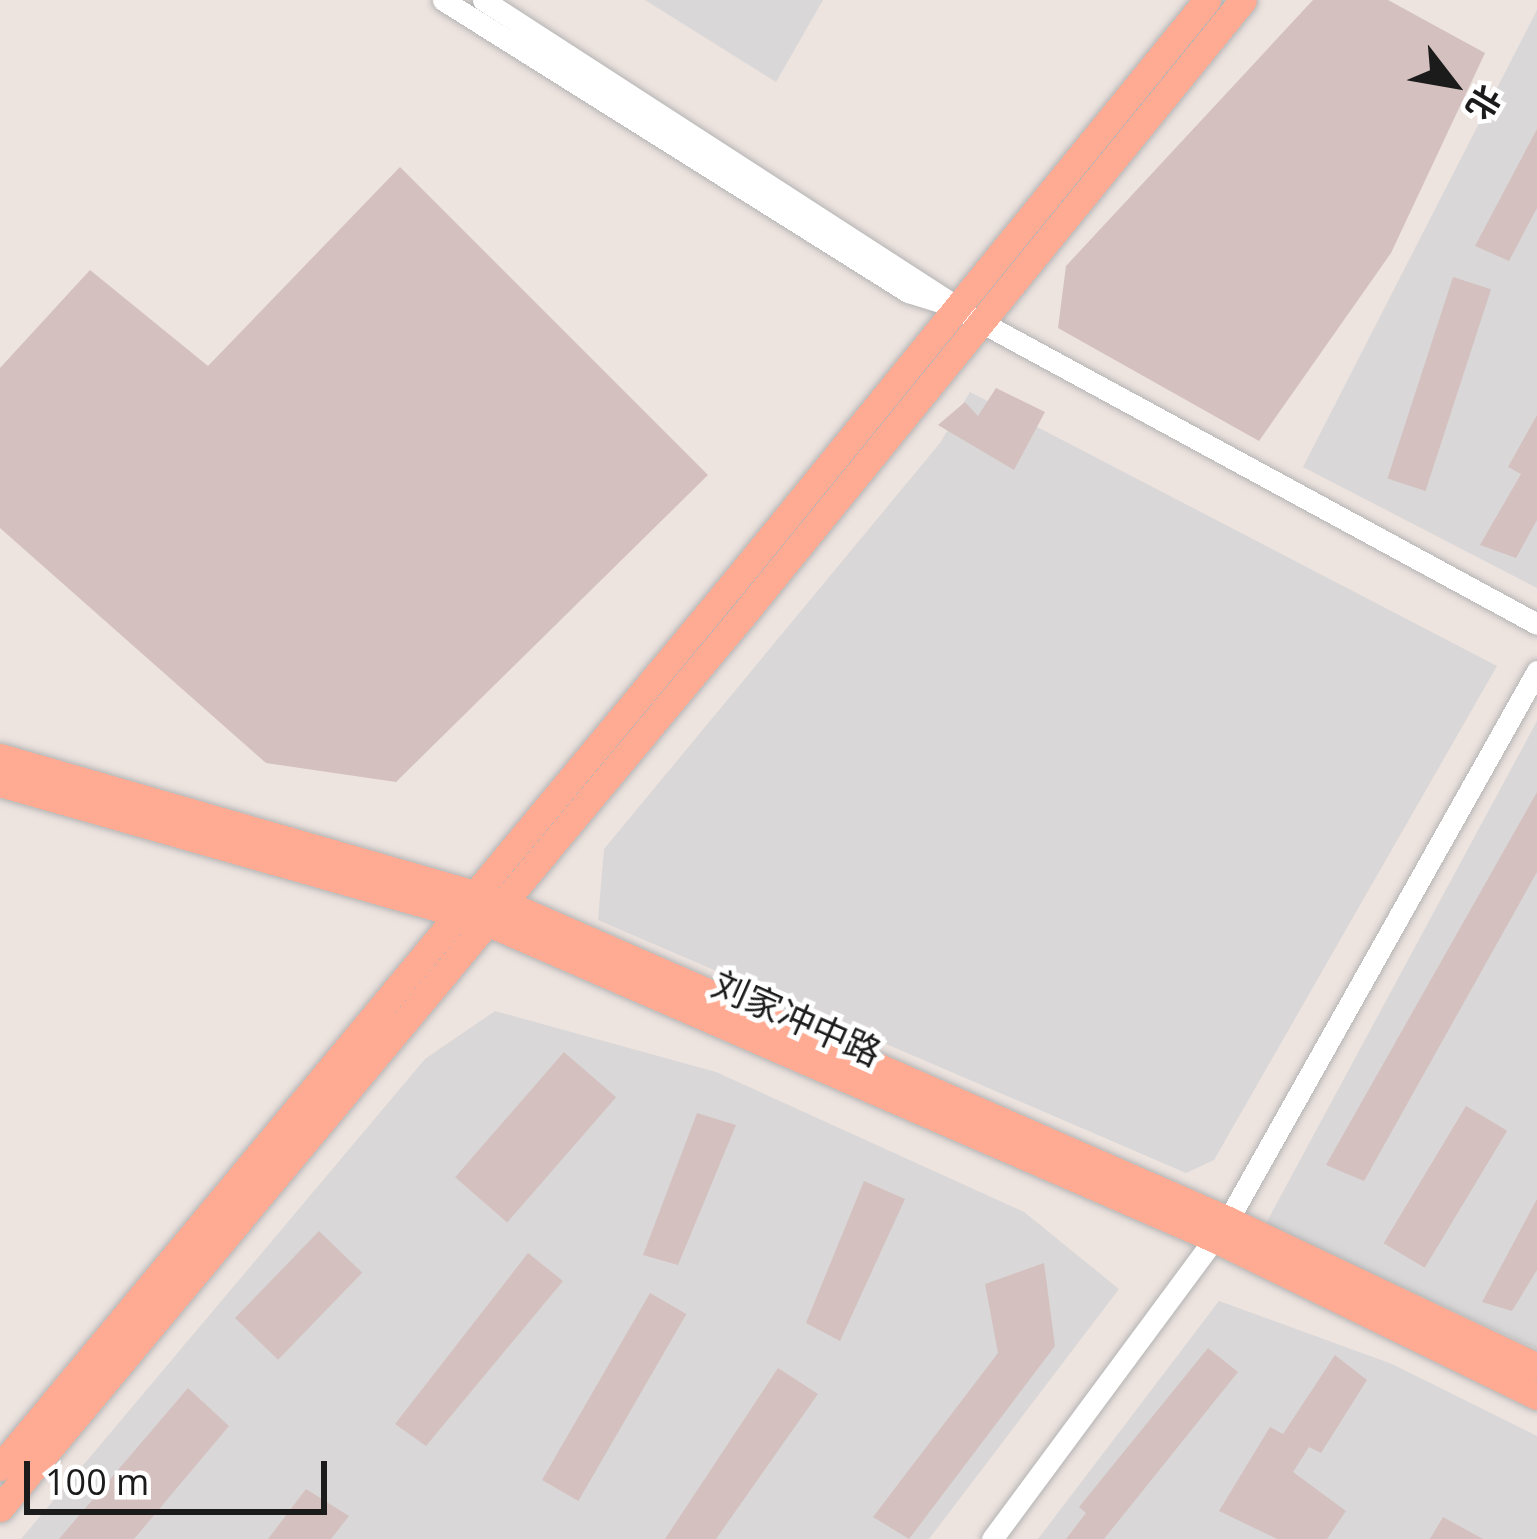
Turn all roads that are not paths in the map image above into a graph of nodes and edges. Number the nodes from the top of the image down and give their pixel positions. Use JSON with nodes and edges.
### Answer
{"nodes":[{"id":1,"x":443,"y":0,"type":"edge"},
{"id":2,"x":483,"y":0,"type":"edge"},
{"id":3,"x":1207,"y":0,"type":"edge"},
{"id":4,"x":1243,"y":0,"type":"edge"},
{"id":5,"x":970,"y":316,"type":"junction"},
{"id":6,"x":1537,"y":624,"type":"edge"},
{"id":7,"x":1537,"y":671,"type":"edge"},
{"id":8,"x":0,"y":757,"type":"edge"},
{"id":9,"x":0,"y":783,"type":"edge"},
{"id":10,"x":479,"y":908,"type":"junction"},
{"id":11,"x":1222,"y":1230,"type":"junction"},
{"id":12,"x":1537,"y":1367,"type":"edge"},
{"id":13,"x":1537,"y":1396,"type":"edge"},
{"id":14,"x":0,"y":1467,"type":"edge"},
{"id":15,"x":0,"y":1508,"type":"edge"},
{"id":16,"x":992,"y":1539,"type":"edge"}],
"edges":[{"from":1,"to":5,"type":"street"},
{"from":2,"to":5,"type":"street"},
{"from":3,"to":5,"type":"main road"},
{"from":4,"to":5,"type":"main road"},
{"from":5,"to":6,"type":"street"},
{"from":5,"to":10,"type":"main road"},
{"from":7,"to":11,"type":"street"},
{"from":8,"to":10,"type":"main road","name":"刘家冲中路"},
{"from":9,"to":10,"type":"main road","name":"刘家冲中路"},
{"from":10,"to":11,"type":"main road","name":"刘家冲中路"},
{"from":10,"to":14,"type":"main road"},
{"from":10,"to":15,"type":"main road"},
{"from":11,"to":12,"type":"main road","name":"刘家冲中路"},
{"from":11,"to":13,"type":"main road","name":"刘家冲中路"},
{"from":11,"to":16,"type":"street"}]}
